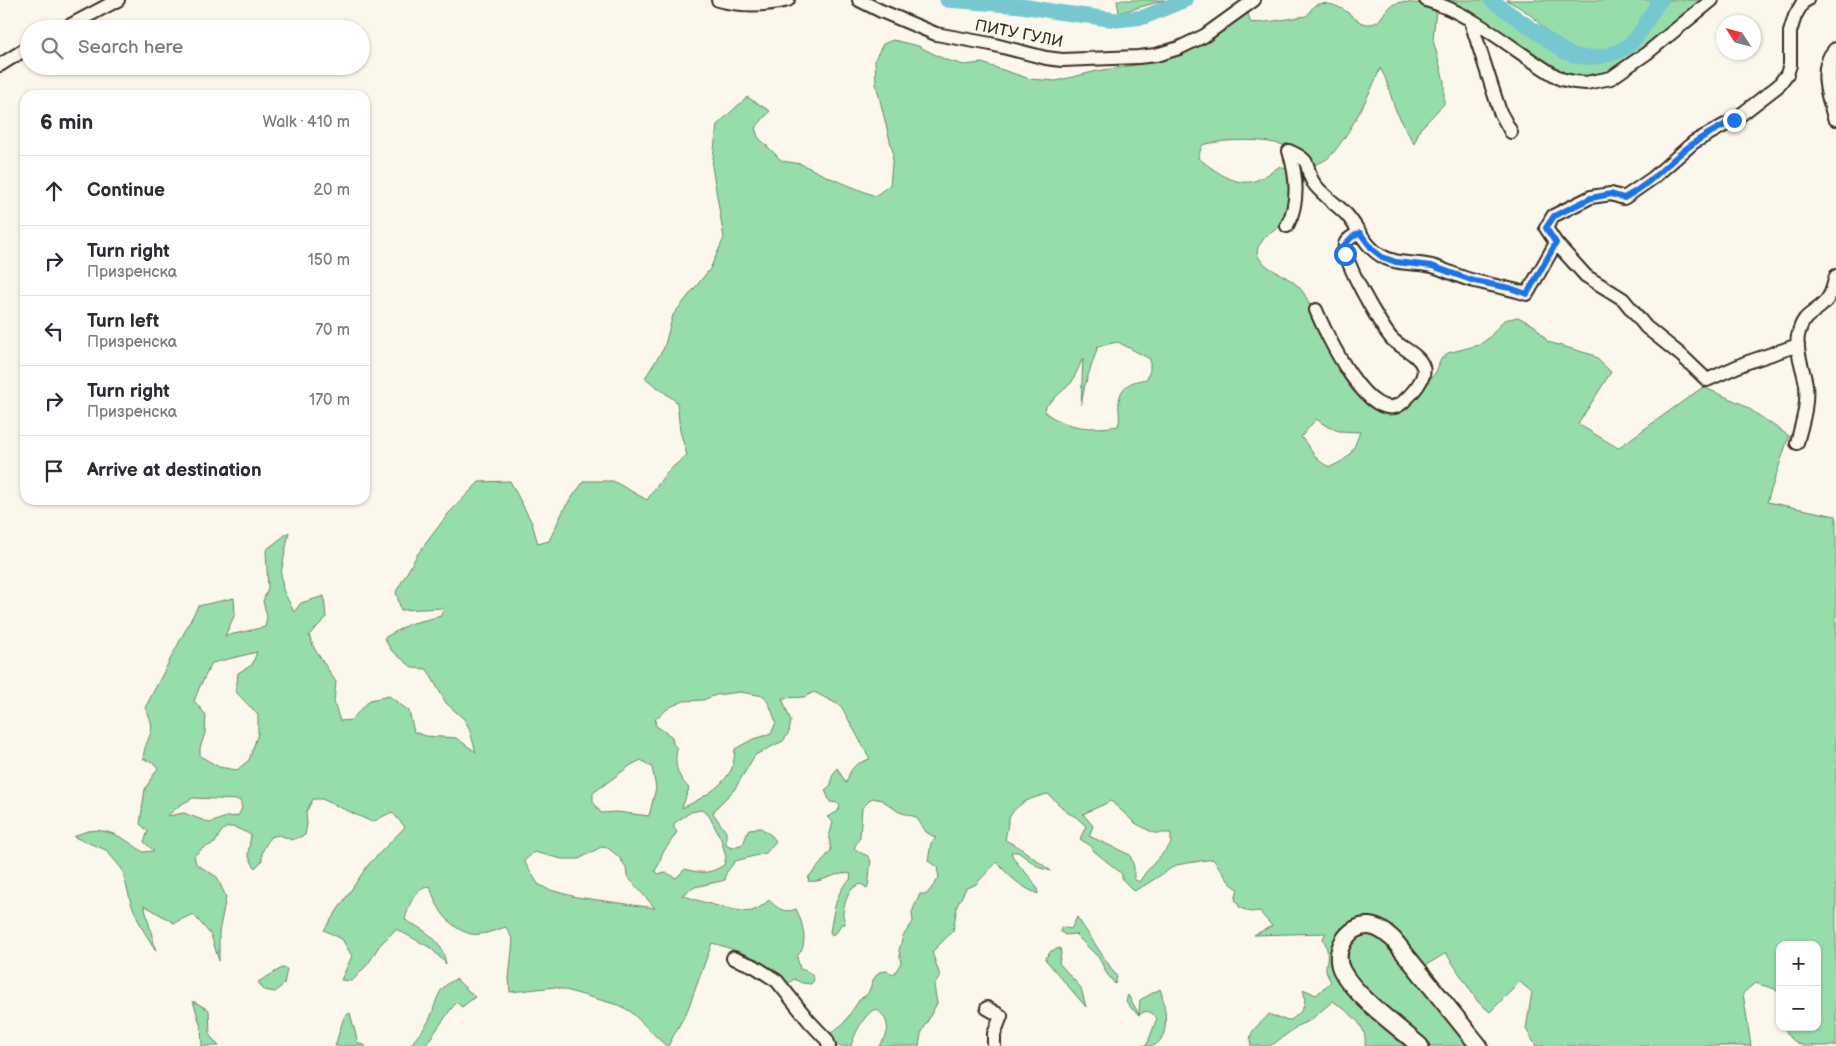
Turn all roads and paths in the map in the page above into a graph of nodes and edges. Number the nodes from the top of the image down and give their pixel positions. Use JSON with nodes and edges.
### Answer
{"nodes":[{"id":1,"x":118,"y":0,"type":"edge"},
{"id":2,"x":718,"y":0,"type":"edge"},
{"id":3,"x":788,"y":0,"type":"edge"},
{"id":4,"x":859,"y":0,"type":"edge"},
{"id":5,"x":1254,"y":0,"type":"edge"},
{"id":6,"x":1426,"y":0,"type":"edge"},
{"id":7,"x":1712,"y":0,"type":"edge"},
{"id":8,"x":1806,"y":0,"type":"edge"},
{"id":9,"x":1470,"y":19,"type":"junction"},
{"id":10,"x":81,"y":20,"type":"edge"},
{"id":11,"x":1836,"y":51,"type":"edge"},
{"id":12,"x":20,"y":53,"type":"edge"},
{"id":13,"x":0,"y":65,"type":"edge"},
{"id":14,"x":1836,"y":117,"type":"edge"},
{"id":15,"x":1511,"y":132,"type":"dead end"},
{"id":16,"x":1287,"y":226,"type":"dead end"},
{"id":17,"x":1360,"y":233,"type":"junction"},
{"id":18,"x":1556,"y":243,"type":"junction"},
{"id":19,"x":1836,"y":276,"type":"edge"},
{"id":20,"x":1316,"y":310,"type":"dead end"},
{"id":21,"x":1798,"y":345,"type":"junction"},
{"id":22,"x":1797,"y":442,"type":"dead end"},
{"id":23,"x":733,"y":958,"type":"dead end"},
{"id":24,"x":987,"y":1008,"type":"dead end"},
{"id":25,"x":829,"y":1046,"type":"edge"},
{"id":26,"x":994,"y":1046,"type":"edge"},
{"id":27,"x":1420,"y":1046,"type":"edge"},
{"id":28,"x":1479,"y":1046,"type":"edge"}],
"edges":[{"from":1,"to":10,"type":"street"},
{"from":2,"to":3,"type":"street"},
{"from":4,"to":5,"type":"street","name":"ПИТУ ГУЛИ"},
{"from":6,"to":9,"type":"street"},
{"from":7,"to":9,"type":"street"},
{"from":8,"to":18,"type":"street"},
{"from":9,"to":15,"type":"street"},
{"from":11,"to":14,"type":"main road"},
{"from":12,"to":13,"type":"street"},
{"from":16,"to":17,"type":"street"},
{"from":17,"to":18,"type":"street"},
{"from":17,"to":20,"type":"street"},
{"from":18,"to":21,"type":"street"},
{"from":19,"to":21,"type":"street"},
{"from":21,"to":22,"type":"street"},
{"from":23,"to":25,"type":"street"},
{"from":24,"to":26,"type":"street"},
{"from":27,"to":28,"type":"main road"}]}
